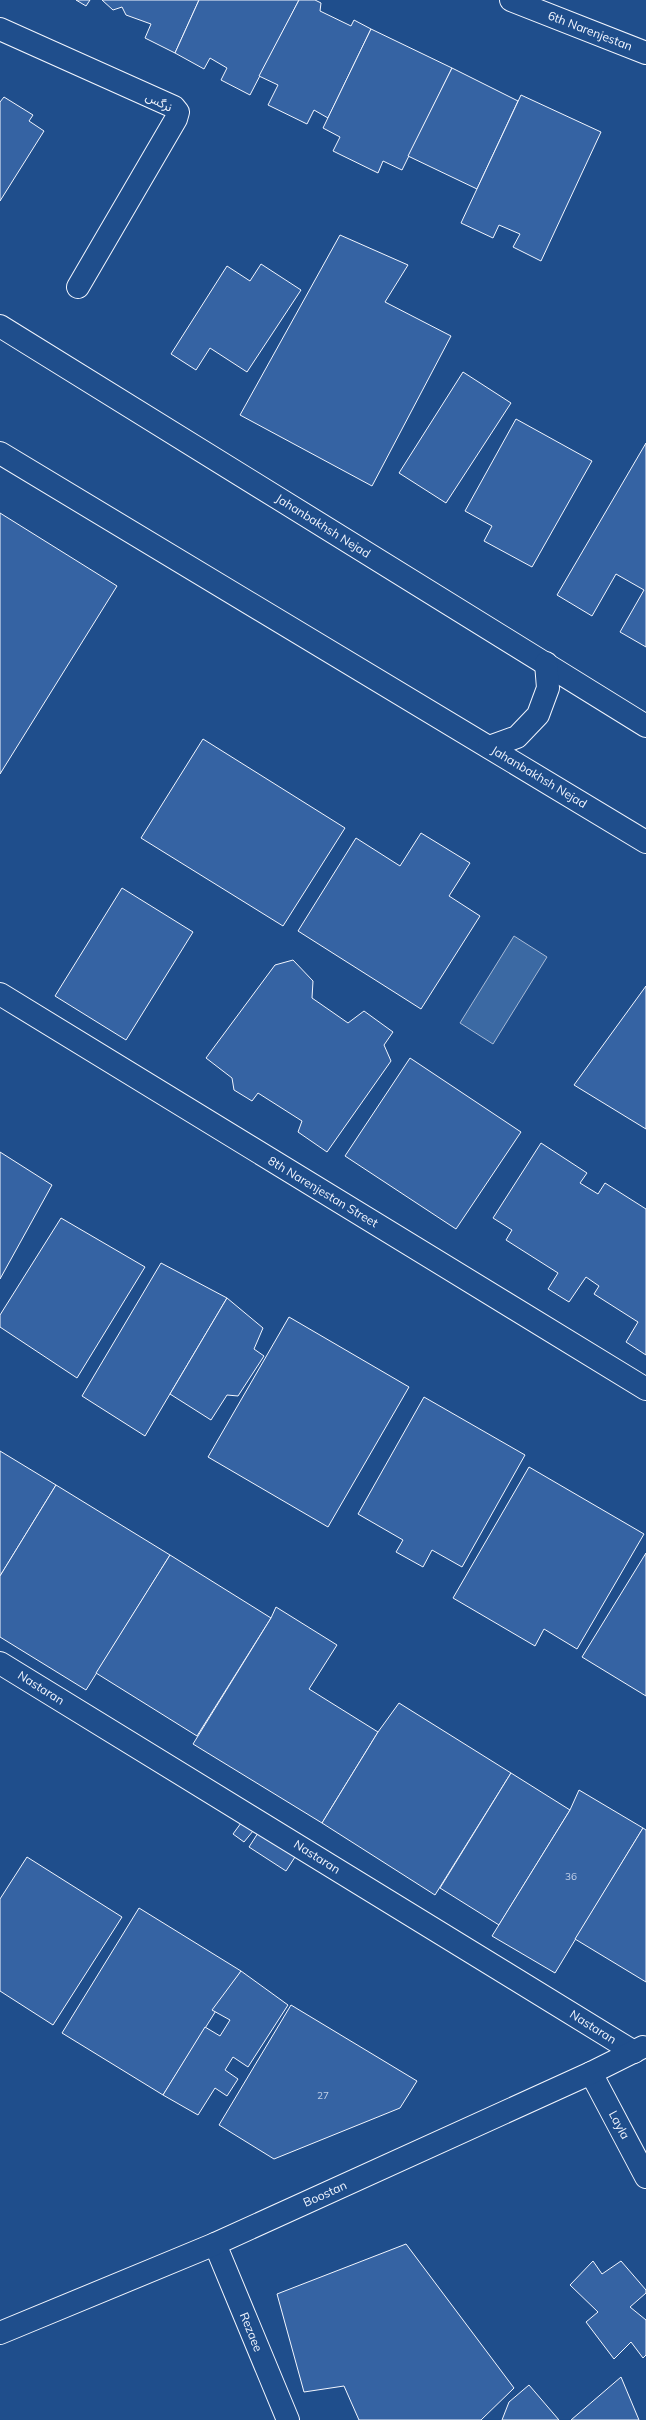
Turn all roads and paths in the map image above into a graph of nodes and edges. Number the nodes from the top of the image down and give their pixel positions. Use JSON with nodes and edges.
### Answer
{"nodes":[{"id":1,"x":511,"y":0,"type":"edge"},
{"id":2,"x":0,"y":29,"type":"edge"},
{"id":3,"x":646,"y":53,"type":"edge"},
{"id":4,"x":78,"y":287,"type":"dead end"},
{"id":5,"x":0,"y":326,"type":"edge"},
{"id":6,"x":0,"y":453,"type":"edge"},
{"id":7,"x":546,"y":664,"type":"junction"},
{"id":8,"x":646,"y":726,"type":"edge"},
{"id":9,"x":488,"y":747,"type":"junction"},
{"id":10,"x":646,"y":842,"type":"edge"},
{"id":11,"x":0,"y":994,"type":"edge"},
{"id":12,"x":646,"y":1389,"type":"edge"},
{"id":13,"x":0,"y":1663,"type":"edge"},
{"id":14,"x":640,"y":2048,"type":"edge"},
{"id":15,"x":591,"y":2073,"type":"junction"},
{"id":16,"x":646,"y":2177,"type":"edge"},
{"id":17,"x":215,"y":2244,"type":"junction"},
{"id":18,"x":0,"y":2333,"type":"edge"},
{"id":19,"x":288,"y":2420,"type":"edge"}],
"edges":[{"from":1,"to":3,"type":"street","name":"6th Narenjestan"},
{"from":2,"to":4,"type":"street","name":"نرگس"},
{"from":5,"to":7,"type":"street","name":"Jahanbakhsh Nejad"},
{"from":6,"to":9,"type":"street","name":"Jahanbakhsh Nejad"},
{"from":7,"to":8,"type":"street","name":"Jahanbakhsh Nejad"},
{"from":7,"to":9,"type":"street"},
{"from":9,"to":10,"type":"street","name":"Jahanbakhsh Nejad"},
{"from":11,"to":12,"type":"street","name":"8th Narenjestan Street"},
{"from":13,"to":14,"type":"street","name":"Nastaran"},
{"from":14,"to":15,"type":"street","name":"Boostan"},
{"from":15,"to":16,"type":"street","name":"Layla"},
{"from":15,"to":17,"type":"street","name":"Boostan"},
{"from":17,"to":18,"type":"street","name":"Boostan"},
{"from":17,"to":19,"type":"street","name":"Rezaee"}]}
